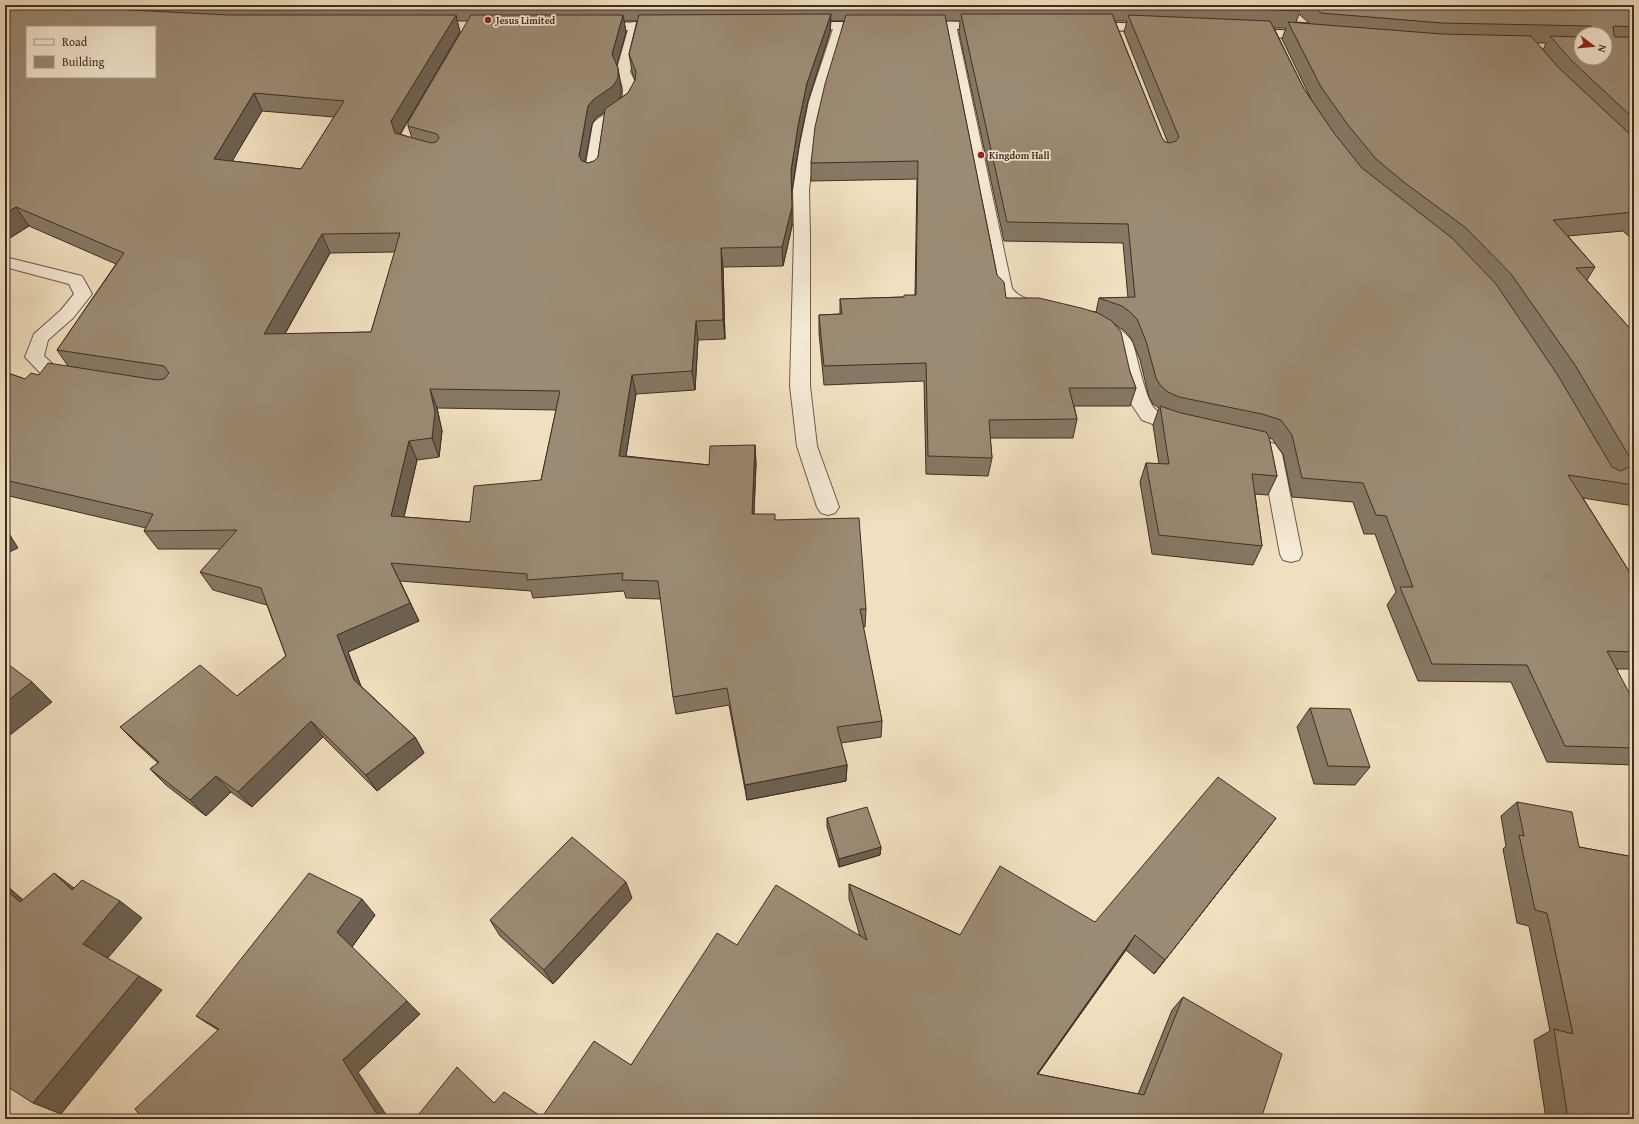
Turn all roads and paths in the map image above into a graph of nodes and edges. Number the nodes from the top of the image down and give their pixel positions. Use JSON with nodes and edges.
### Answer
{"nodes":[{"id":1,"x":1295,"y":20,"type":"edge"},
{"id":2,"x":950,"y":25,"type":"junction"},
{"id":3,"x":1002,"y":25,"type":"edge"},
{"id":4,"x":1076,"y":25,"type":"edge"},
{"id":5,"x":635,"y":26,"type":"junction"},
{"id":6,"x":681,"y":26,"type":"edge"},
{"id":7,"x":788,"y":26,"type":"edge"},
{"id":8,"x":840,"y":26,"type":"junction"},
{"id":9,"x":887,"y":26,"type":"edge"},
{"id":10,"x":903,"y":26,"type":"edge"},
{"id":11,"x":1114,"y":26,"type":"junction"},
{"id":12,"x":580,"y":27,"type":"edge"},
{"id":13,"x":1169,"y":29,"type":"edge"},
{"id":14,"x":1232,"y":32,"type":"edge"},
{"id":15,"x":1310,"y":35,"type":"junction"},
{"id":16,"x":1325,"y":36,"type":"edge"},
{"id":17,"x":1120,"y":41,"type":"edge"},
{"id":18,"x":428,"y":100,"type":"edge"},
{"id":19,"x":436,"y":156,"type":"edge"},
{"id":20,"x":592,"y":175,"type":"edge"},
{"id":21,"x":5,"y":262,"type":"edge"},
{"id":22,"x":1051,"y":312,"type":"edge"},
{"id":23,"x":1079,"y":320,"type":"edge"},
{"id":24,"x":88,"y":379,"type":"edge"},
{"id":25,"x":1202,"y":430,"type":"edge"},
{"id":26,"x":1253,"y":441,"type":"edge"},
{"id":27,"x":828,"y":507,"type":"dead end"},
{"id":28,"x":1291,"y":554,"type":"dead end"}],
"edges":[{"from":1,"to":15,"type":"street"},
{"from":2,"to":3,"type":"street"},
{"from":2,"to":10,"type":"street"},
{"from":2,"to":22,"type":"street"},
{"from":4,"to":11,"type":"street"},
{"from":5,"to":6,"type":"street"},
{"from":5,"to":12,"type":"street"},
{"from":5,"to":20,"type":"street"},
{"from":7,"to":8,"type":"street"},
{"from":8,"to":9,"type":"street"},
{"from":8,"to":27,"type":"street"},
{"from":11,"to":13,"type":"street"},
{"from":11,"to":17,"type":"lane"},
{"from":14,"to":15,"type":"street"},
{"from":15,"to":16,"type":"street"},
{"from":18,"to":19,"type":"lane"},
{"from":21,"to":24,"type":"street"},
{"from":23,"to":25,"type":"street"},
{"from":26,"to":28,"type":"street"}]}
